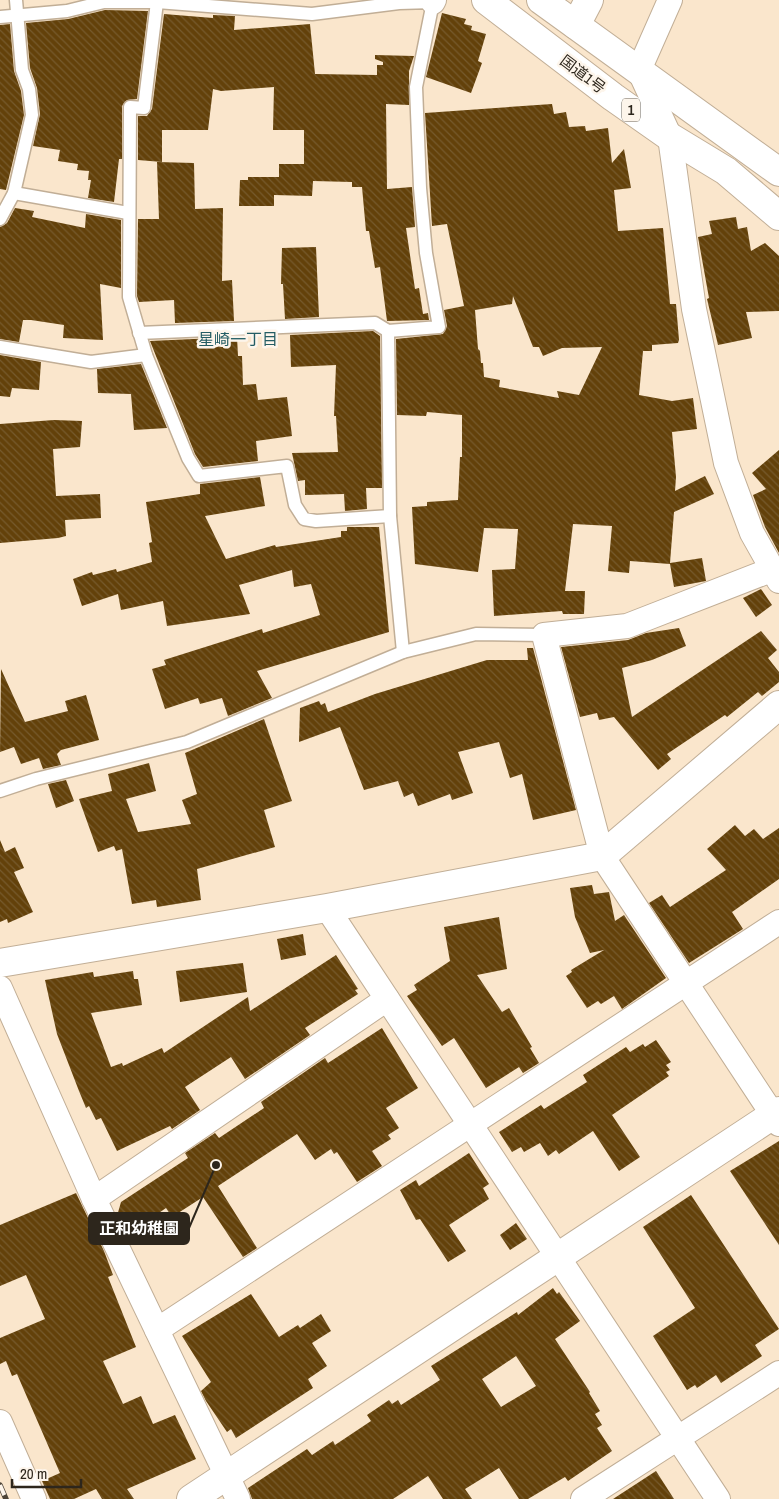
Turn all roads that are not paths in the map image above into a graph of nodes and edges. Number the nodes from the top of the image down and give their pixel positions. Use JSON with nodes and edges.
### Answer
{"nodes":[{"id":1,"x":16,"y":0,"type":"edge"},
{"id":2,"x":486,"y":0,"type":"edge"},
{"id":3,"x":541,"y":0,"type":"edge"},
{"id":4,"x":589,"y":0,"type":"edge"},
{"id":5,"x":670,"y":0,"type":"edge"},
{"id":6,"x":434,"y":1,"type":"edge"},
{"id":7,"x":157,"y":2,"type":"junction"},
{"id":8,"x":17,"y":16,"type":"junction"},
{"id":9,"x":0,"y":17,"type":"edge"},
{"id":10,"x":576,"y":25,"type":"junction"},
{"id":11,"x":639,"y":70,"type":"junction"},
{"id":12,"x":670,"y":137,"type":"junction"},
{"id":13,"x":779,"y":172,"type":"edge"},
{"id":14,"x":14,"y":193,"type":"junction"},
{"id":15,"x":128,"y":212,"type":"junction"},
{"id":16,"x":779,"y":216,"type":"edge"},
{"id":17,"x":0,"y":219,"type":"edge"},
{"id":18,"x":388,"y":331,"type":"junction"},
{"id":19,"x":140,"y":333,"type":"junction"},
{"id":20,"x":0,"y":347,"type":"edge"},
{"id":21,"x":146,"y":355,"type":"junction"},
{"id":22,"x":390,"y":516,"type":"junction"},
{"id":23,"x":775,"y":575,"type":"edge"},
{"id":24,"x":544,"y":635,"type":"junction"},
{"id":25,"x":403,"y":652,"type":"junction"},
{"id":26,"x":779,"y":705,"type":"edge"},
{"id":27,"x":0,"y":791,"type":"edge"},
{"id":28,"x":602,"y":856,"type":"junction"},
{"id":29,"x":327,"y":908,"type":"junction"},
{"id":30,"x":779,"y":922,"type":"edge"},
{"id":31,"x":0,"y":963,"type":"edge"},
{"id":32,"x":686,"y":983,"type":"junction"},
{"id":33,"x":0,"y":988,"type":"edge"},
{"id":34,"x":387,"y":998,"type":"junction"},
{"id":35,"x":777,"y":1116,"type":"edge"},
{"id":36,"x":470,"y":1125,"type":"junction"},
{"id":37,"x":94,"y":1199,"type":"junction"},
{"id":38,"x":558,"y":1257,"type":"junction"},
{"id":39,"x":157,"y":1330,"type":"junction"},
{"id":40,"x":779,"y":1373,"type":"edge"},
{"id":41,"x":0,"y":1422,"type":"edge"},
{"id":42,"x":677,"y":1438,"type":"junction"},
{"id":43,"x":233,"y":1487,"type":"edge"},
{"id":44,"x":34,"y":1499,"type":"edge"},
{"id":45,"x":191,"y":1499,"type":"edge"},
{"id":46,"x":583,"y":1499,"type":"edge"},
{"id":47,"x":718,"y":1499,"type":"edge"}],
"edges":[{"from":1,"to":8,"type":"lane"},
{"from":2,"to":12,"type":"main road","name":"国道1号","number":"1"},
{"from":3,"to":10,"type":"main road"},
{"from":4,"to":10,"type":"main road"},
{"from":5,"to":11,"type":"street"},
{"from":6,"to":7,"type":"lane"},
{"from":6,"to":18,"type":"lane"},
{"from":7,"to":8,"type":"lane"},
{"from":7,"to":15,"type":"lane"},
{"from":8,"to":9,"type":"lane"},
{"from":8,"to":14,"type":"lane"},
{"from":10,"to":11,"type":"main road"},
{"from":11,"to":12,"type":"street"},
{"from":11,"to":13,"type":"main road"},
{"from":12,"to":16,"type":"main road","name":"国道1号","number":"1"},
{"from":12,"to":23,"type":"street"},
{"from":14,"to":15,"type":"lane"},
{"from":14,"to":17,"type":"lane"},
{"from":15,"to":19,"type":"lane"},
{"from":18,"to":19,"type":"lane"},
{"from":18,"to":22,"type":"lane"},
{"from":19,"to":21,"type":"lane"},
{"from":20,"to":21,"type":"lane"},
{"from":21,"to":22,"type":"lane"},
{"from":22,"to":25,"type":"lane"},
{"from":23,"to":24,"type":"street"},
{"from":24,"to":25,"type":"lane"},
{"from":24,"to":28,"type":"street"},
{"from":25,"to":27,"type":"lane"},
{"from":26,"to":28,"type":"main road"},
{"from":28,"to":29,"type":"main road"},
{"from":28,"to":32,"type":"street"},
{"from":29,"to":31,"type":"main road"},
{"from":29,"to":34,"type":"street"},
{"from":30,"to":32,"type":"street"},
{"from":32,"to":35,"type":"street"},
{"from":32,"to":36,"type":"street"},
{"from":33,"to":37,"type":"street"},
{"from":34,"to":36,"type":"street"},
{"from":34,"to":37,"type":"street"},
{"from":35,"to":38,"type":"main road"},
{"from":36,"to":38,"type":"street"},
{"from":36,"to":39,"type":"street"},
{"from":37,"to":39,"type":"street"},
{"from":38,"to":42,"type":"street"},
{"from":38,"to":43,"type":"main road"},
{"from":39,"to":43,"type":"street"},
{"from":40,"to":42,"type":"street"},
{"from":41,"to":44,"type":"street"},
{"from":42,"to":46,"type":"street"},
{"from":42,"to":47,"type":"street"},
{"from":43,"to":45,"type":"main road"}]}
